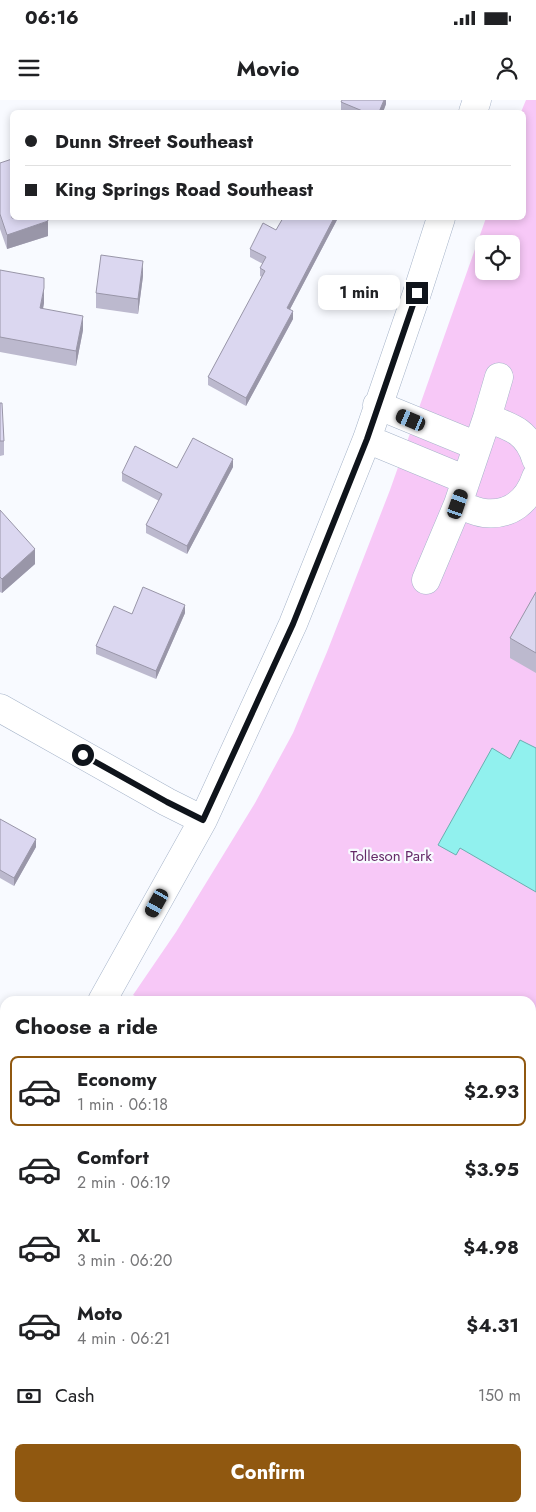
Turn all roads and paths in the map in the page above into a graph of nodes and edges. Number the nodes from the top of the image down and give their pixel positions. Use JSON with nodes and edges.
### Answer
{"nodes":[{"id":1,"x":439,"y":220,"type":"edge"},
{"id":2,"x":500,"y":377,"type":"dead end"},
{"id":3,"x":378,"y":405,"type":"junction"},
{"id":4,"x":487,"y":418,"type":"junction"},
{"id":5,"x":367,"y":439,"type":"junction"},
{"id":6,"x":477,"y":446,"type":"junction"},
{"id":7,"x":536,"y":459,"type":"edge"},
{"id":8,"x":536,"y":477,"type":"edge"},
{"id":9,"x":462,"y":492,"type":"junction"},
{"id":10,"x":426,"y":580,"type":"dead end"},
{"id":11,"x":0,"y":708,"type":"edge"},
{"id":12,"x":203,"y":820,"type":"junction"},
{"id":13,"x":105,"y":996,"type":"edge"}],
"edges":[{"from":1,"to":3,"type":"street"},
{"from":2,"to":4,"type":"street"},
{"from":3,"to":5,"type":"street"},
{"from":3,"to":6,"type":"street"},
{"from":4,"to":6,"type":"street"},
{"from":4,"to":7,"type":"street"},
{"from":5,"to":9,"type":"street"},
{"from":5,"to":12,"type":"street"},
{"from":6,"to":9,"type":"street"},
{"from":8,"to":9,"type":"street"},
{"from":9,"to":10,"type":"street"},
{"from":11,"to":12,"type":"street"},
{"from":12,"to":13,"type":"street"}]}
